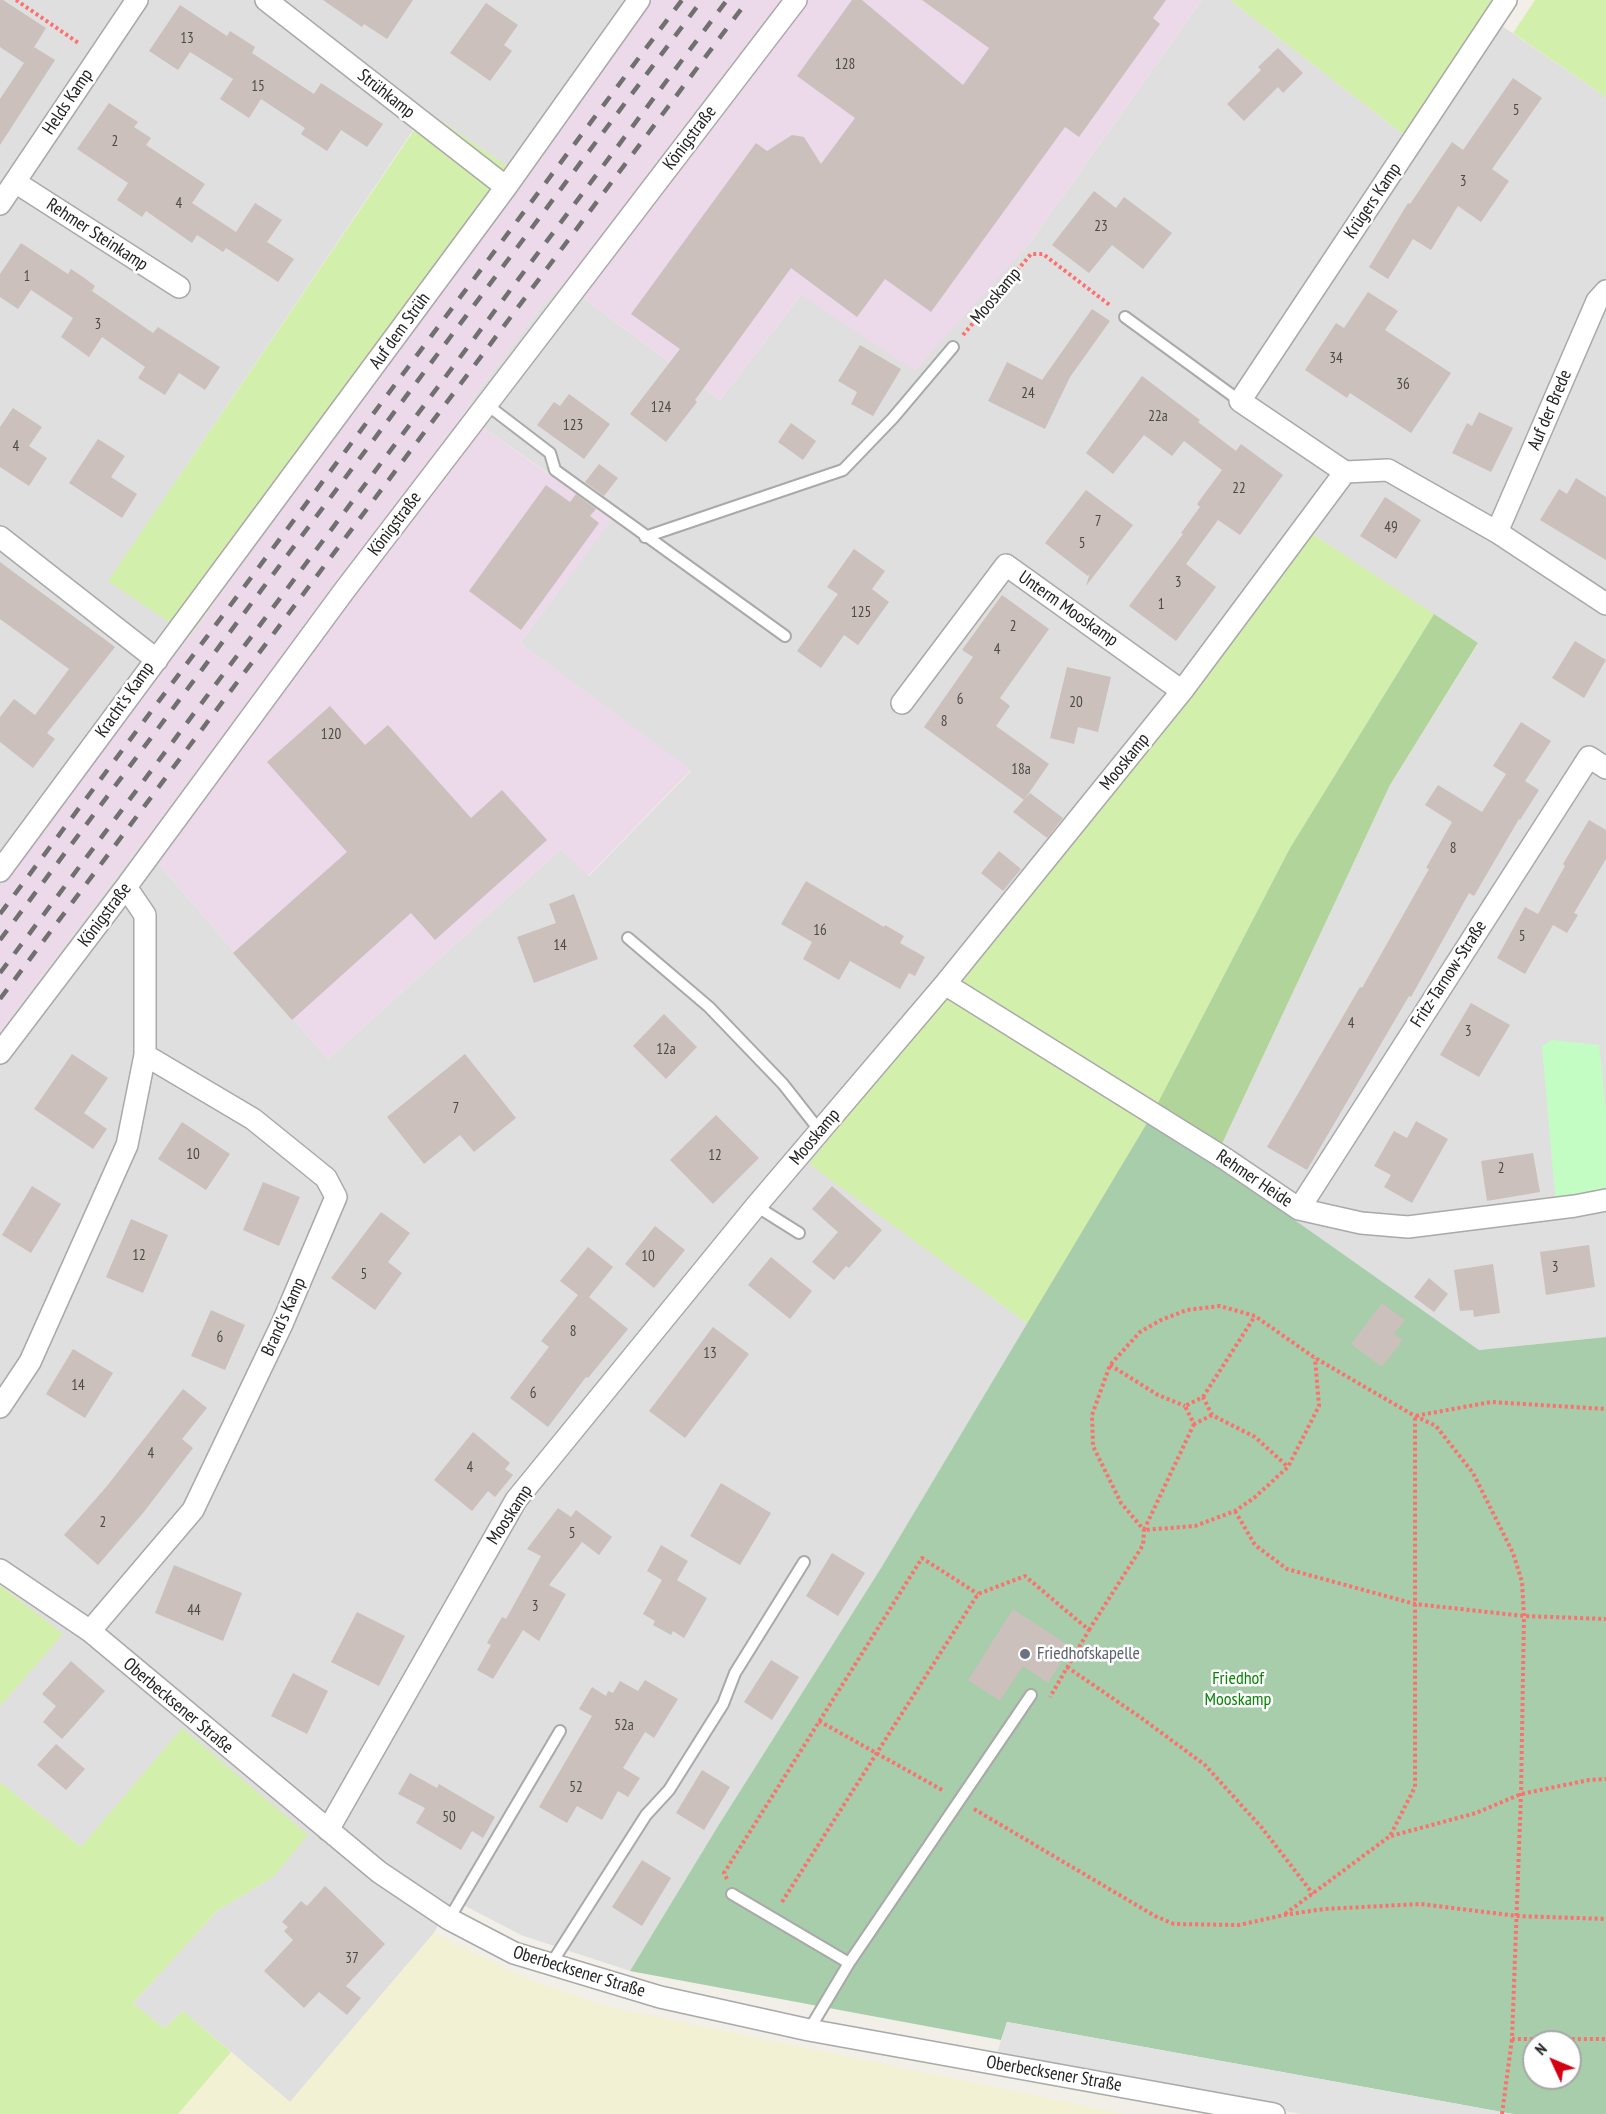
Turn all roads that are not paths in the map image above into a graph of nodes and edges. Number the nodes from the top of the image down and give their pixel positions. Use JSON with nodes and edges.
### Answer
{"nodes":[{"id":1,"x":137,"y":0,"type":"edge"},
{"id":2,"x":266,"y":0,"type":"edge"},
{"id":3,"x":639,"y":0,"type":"edge"},
{"id":4,"x":796,"y":0,"type":"edge"},
{"id":5,"x":1506,"y":0,"type":"edge"},
{"id":6,"x":15,"y":182,"type":"junction"},
{"id":7,"x":506,"y":187,"type":"junction"},
{"id":8,"x":0,"y":204,"type":"edge"},
{"id":9,"x":178,"y":287,"type":"dead end"},
{"id":10,"x":1606,"y":291,"type":"edge"},
{"id":11,"x":1125,"y":317,"type":"road end"},
{"id":12,"x":953,"y":347,"type":"road end"},
{"id":13,"x":1240,"y":401,"type":"junction"},
{"id":14,"x":486,"y":404,"type":"junction"},
{"id":15,"x":1346,"y":472,"type":"junction"},
{"id":16,"x":1497,"y":532,"type":"junction"},
{"id":17,"x":0,"y":537,"type":"edge"},
{"id":18,"x":645,"y":537,"type":"junction"},
{"id":19,"x":1606,"y":604,"type":"edge"},
{"id":20,"x":785,"y":636,"type":"dead end"},
{"id":21,"x":157,"y":660,"type":"junction"},
{"id":22,"x":1182,"y":691,"type":"junction"},
{"id":23,"x":902,"y":703,"type":"dead end"},
{"id":24,"x":1606,"y":768,"type":"edge"},
{"id":25,"x":0,"y":871,"type":"edge"},
{"id":26,"x":126,"y":887,"type":"junction"},
{"id":27,"x":628,"y":938,"type":"dead end"},
{"id":28,"x":945,"y":984,"type":"junction"},
{"id":29,"x":0,"y":1053,"type":"edge"},
{"id":30,"x":145,"y":1055,"type":"junction"},
{"id":31,"x":820,"y":1131,"type":"junction"},
{"id":32,"x":1606,"y":1200,"type":"edge"},
{"id":33,"x":756,"y":1206,"type":"junction"},
{"id":34,"x":1299,"y":1209,"type":"junction"},
{"id":35,"x":799,"y":1233,"type":"dead end"},
{"id":36,"x":0,"y":1407,"type":"edge"},
{"id":37,"x":804,"y":1562,"type":"dead end"},
{"id":38,"x":0,"y":1570,"type":"edge"},
{"id":39,"x":90,"y":1631,"type":"junction"},
{"id":40,"x":1031,"y":1695,"type":"road end"},
{"id":41,"x":560,"y":1731,"type":"dead end"},
{"id":42,"x":328,"y":1830,"type":"junction"},
{"id":43,"x":732,"y":1894,"type":"road end"},
{"id":44,"x":449,"y":1919,"type":"junction"},
{"id":45,"x":849,"y":1963,"type":"junction"},
{"id":46,"x":551,"y":1965,"type":"junction"},
{"id":47,"x":809,"y":2030,"type":"junction"},
{"id":48,"x":1274,"y":2114,"type":"edge"}],
"edges":[{"from":1,"to":6,"type":"street","name":"Helds Kamp"},
{"from":2,"to":7,"type":"street","name":"Strühkamp"},
{"from":3,"to":7,"type":"street","name":"Auf dem Strüh"},
{"from":4,"to":14,"type":"street","name":"Königstraße"},
{"from":5,"to":13,"type":"street","name":"Krügers Kamp"},
{"from":6,"to":8,"type":"street","name":"Helds Kamp"},
{"from":6,"to":9,"type":"street","name":"Rehmer Steinkamp"},
{"from":7,"to":21,"type":"street","name":"Auf dem Strüh"},
{"from":10,"to":16,"type":"street","name":"Auf der Brede"},
{"from":11,"to":13,"type":"lane"},
{"from":12,"to":18,"type":"lane"},
{"from":13,"to":15,"type":"street"},
{"from":14,"to":18,"type":"lane"},
{"from":14,"to":26,"type":"street","name":"Königstraße"},
{"from":15,"to":16,"type":"street"},
{"from":15,"to":22,"type":"street","name":"Mooskamp"},
{"from":16,"to":19,"type":"street"},
{"from":17,"to":21,"type":"street","name":"Kracht's Kamp"},
{"from":18,"to":20,"type":"lane"},
{"from":21,"to":25,"type":"street","name":"Kracht's Kamp"},
{"from":22,"to":23,"type":"street","name":"Unterm Mooskamp"},
{"from":22,"to":28,"type":"street","name":"Mooskamp"},
{"from":24,"to":34,"type":"street","name":"Fritz-Tarnow-Straße"},
{"from":26,"to":29,"type":"street","name":"Königstraße"},
{"from":26,"to":30,"type":"street"},
{"from":27,"to":31,"type":"lane"},
{"from":28,"to":31,"type":"street","name":"Mooskamp"},
{"from":28,"to":34,"type":"street","name":"Rehmer Heide"},
{"from":30,"to":36,"type":"street"},
{"from":30,"to":39,"type":"street","name":"Brand's Kamp"},
{"from":31,"to":33,"type":"street","name":"Mooskamp"},
{"from":32,"to":34,"type":"street","name":"Rehmer Heide"},
{"from":33,"to":35,"type":"lane"},
{"from":33,"to":42,"type":"street","name":"Mooskamp"},
{"from":37,"to":46,"type":"lane"},
{"from":38,"to":39,"type":"street","name":"Oberbecksener Straße"},
{"from":39,"to":42,"type":"street","name":"Oberbecksener Straße"},
{"from":40,"to":45,"type":"lane"},
{"from":41,"to":44,"type":"lane"},
{"from":42,"to":44,"type":"street","name":"Oberbecksener Straße"},
{"from":43,"to":45,"type":"lane"},
{"from":44,"to":46,"type":"street","name":"Oberbecksener Straße"},
{"from":45,"to":47,"type":"lane"},
{"from":46,"to":47,"type":"street","name":"Oberbecksener Straße"},
{"from":47,"to":48,"type":"street","name":"Oberbecksener Straße"}]}
